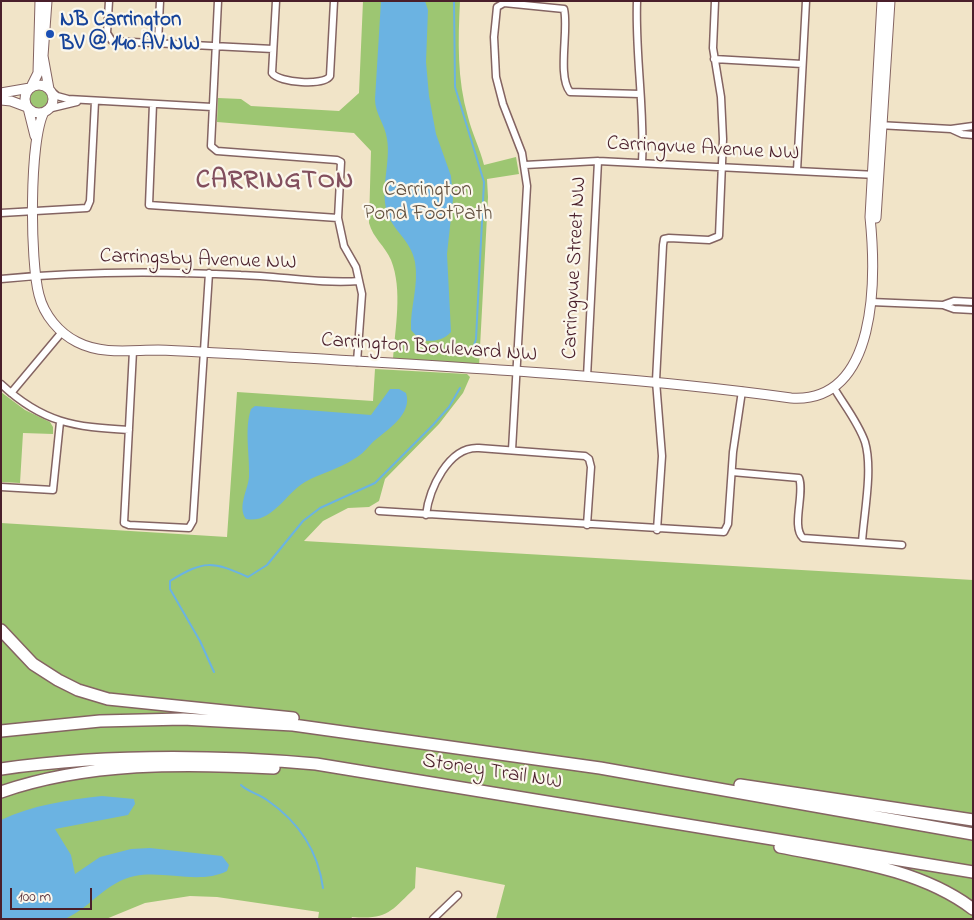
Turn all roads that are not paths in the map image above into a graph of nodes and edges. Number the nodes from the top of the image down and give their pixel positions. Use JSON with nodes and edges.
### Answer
{"nodes":[{"id":1,"x":40,"y":1,"type":"edge"},
{"id":2,"x":47,"y":1,"type":"edge"},
{"id":3,"x":109,"y":1,"type":"edge"},
{"id":4,"x":160,"y":1,"type":"edge"},
{"id":5,"x":218,"y":1,"type":"edge"},
{"id":6,"x":276,"y":1,"type":"edge"},
{"id":7,"x":334,"y":1,"type":"edge"},
{"id":8,"x":637,"y":1,"type":"edge"},
{"id":9,"x":714,"y":1,"type":"edge"},
{"id":10,"x":806,"y":1,"type":"edge"},
{"id":11,"x":884,"y":2,"type":"edge"},
{"id":12,"x":158,"y":43,"type":"junction"},
{"id":13,"x":216,"y":46,"type":"junction"},
{"id":14,"x":273,"y":49,"type":"junction"},
{"id":15,"x":714,"y":59,"type":"junction"},
{"id":16,"x":802,"y":64,"type":"junction"},
{"id":17,"x":31,"y":87,"type":"junction"},
{"id":18,"x":49,"y":89,"type":"junction"},
{"id":19,"x":1,"y":93,"type":"edge"},
{"id":20,"x":640,"y":94,"type":"junction"},
{"id":21,"x":1,"y":100,"type":"edge"},
{"id":22,"x":93,"y":101,"type":"junction"},
{"id":23,"x":153,"y":104,"type":"junction"},
{"id":24,"x":28,"y":107,"type":"junction"},
{"id":25,"x":212,"y":107,"type":"junction"},
{"id":26,"x":46,"y":111,"type":"junction"},
{"id":27,"x":878,"y":125,"type":"junction"},
{"id":28,"x":973,"y":126,"type":"edge"},
{"id":29,"x":951,"y":129,"type":"junction"},
{"id":30,"x":973,"y":135,"type":"edge"},
{"id":31,"x":36,"y":142,"type":"junction"},
{"id":32,"x":598,"y":161,"type":"junction"},
{"id":33,"x":642,"y":163,"type":"junction"},
{"id":34,"x":524,"y":165,"type":"junction"},
{"id":35,"x":723,"y":168,"type":"junction"},
{"id":36,"x":796,"y":171,"type":"junction"},
{"id":37,"x":876,"y":175,"type":"junction"},
{"id":38,"x":33,"y":211,"type":"junction"},
{"id":39,"x":1,"y":213,"type":"edge"},
{"id":40,"x":338,"y":218,"type":"junction"},
{"id":41,"x":209,"y":274,"type":"junction"},
{"id":42,"x":36,"y":276,"type":"junction"},
{"id":43,"x":1,"y":279,"type":"edge"},
{"id":44,"x":359,"y":281,"type":"junction"},
{"id":45,"x":871,"y":302,"type":"junction"},
{"id":46,"x":973,"y":302,"type":"edge"},
{"id":47,"x":943,"y":304,"type":"junction"},
{"id":48,"x":973,"y":310,"type":"edge"},
{"id":49,"x":62,"y":332,"type":"junction"},
{"id":50,"x":134,"y":351,"type":"junction"},
{"id":51,"x":204,"y":352,"type":"junction"},
{"id":52,"x":357,"y":362,"type":"junction"},
{"id":53,"x":517,"y":373,"type":"junction"},
{"id":54,"x":587,"y":378,"type":"junction"},
{"id":55,"x":656,"y":381,"type":"junction"},
{"id":56,"x":1,"y":384,"type":"edge"},
{"id":57,"x":834,"y":388,"type":"junction"},
{"id":58,"x":742,"y":391,"type":"junction"},
{"id":59,"x":11,"y":393,"type":"junction"},
{"id":60,"x":60,"y":422,"type":"junction"},
{"id":61,"x":129,"y":430,"type":"junction"},
{"id":62,"x":512,"y":450,"type":"junction"},
{"id":63,"x":732,"y":472,"type":"junction"},
{"id":64,"x":1,"y":487,"type":"edge"},
{"id":65,"x":379,"y":511,"type":"dead end"},
{"id":66,"x":426,"y":515,"type":"junction"},
{"id":67,"x":587,"y":526,"type":"junction"},
{"id":68,"x":657,"y":530,"type":"junction"},
{"id":69,"x":862,"y":542,"type":"junction"},
{"id":70,"x":902,"y":545,"type":"dead end"},
{"id":71,"x":1,"y":630,"type":"edge"},
{"id":72,"x":1,"y":636,"type":"edge"},
{"id":73,"x":19,"y":650,"type":"junction"},
{"id":74,"x":1,"y":731,"type":"edge"},
{"id":75,"x":482,"y":751,"type":"junction"},
{"id":76,"x":600,"y":768,"type":"junction"},
{"id":77,"x":2,"y":769,"type":"edge"},
{"id":78,"x":386,"y":774,"type":"junction"},
{"id":79,"x":1,"y":792,"type":"edge"},
{"id":80,"x":577,"y":805,"type":"junction"},
{"id":81,"x":973,"y":820,"type":"edge"},
{"id":82,"x":973,"y":834,"type":"edge"},
{"id":83,"x":973,"y":872,"type":"edge"},
{"id":84,"x":458,"y":895,"type":"dead end"},
{"id":85,"x":973,"y":909,"type":"edge"},
{"id":86,"x":433,"y":919,"type":"edge"}],
"edges":[{"from":1,"to":17,"type":"street"},
{"from":2,"to":18,"type":"street"},
{"from":3,"to":12,"type":"street"},
{"from":4,"to":12,"type":"street"},
{"from":5,"to":13,"type":"street"},
{"from":6,"to":14,"type":"street"},
{"from":7,"to":14,"type":"street"},
{"from":8,"to":20,"type":"street"},
{"from":9,"to":15,"type":"street"},
{"from":10,"to":16,"type":"street"},
{"from":11,"to":27,"type":"street"},
{"from":12,"to":13,"type":"street"},
{"from":13,"to":14,"type":"street"},
{"from":13,"to":25,"type":"street"},
{"from":15,"to":16,"type":"street"},
{"from":15,"to":35,"type":"street"},
{"from":16,"to":36,"type":"street"},
{"from":17,"to":18,"type":"street"},
{"from":17,"to":19,"type":"street"},
{"from":17,"to":24,"type":"street"},
{"from":18,"to":22,"type":"street"},
{"from":18,"to":26,"type":"street"},
{"from":20,"to":33,"type":"street"},
{"from":20,"to":34,"type":"street"},
{"from":21,"to":24,"type":"street"},
{"from":22,"to":23,"type":"street"},
{"from":22,"to":26,"type":"street"},
{"from":22,"to":38,"type":"street"},
{"from":23,"to":25,"type":"street"},
{"from":23,"to":40,"type":"street"},
{"from":24,"to":26,"type":"street"},
{"from":24,"to":31,"type":"street","name":"Carrington Boulevard NW"},
{"from":25,"to":40,"type":"street"},
{"from":26,"to":31,"type":"street","name":"Carrington Boulevard NW"},
{"from":27,"to":29,"type":"street"},
{"from":27,"to":37,"type":"street"},
{"from":28,"to":29,"type":"street"},
{"from":29,"to":30,"type":"street"},
{"from":31,"to":38,"type":"street","name":"Carrington Boulevard NW"},
{"from":32,"to":33,"type":"street","name":"Carringvue Avenue NW"},
{"from":32,"to":34,"type":"street","name":"Carringvue Avenue NW"},
{"from":32,"to":54,"type":"street","name":"Carringvue Street NW"},
{"from":33,"to":35,"type":"street","name":"Carringvue Avenue NW"},
{"from":34,"to":53,"type":"street"},
{"from":35,"to":36,"type":"street","name":"Carringvue Avenue NW"},
{"from":35,"to":55,"type":"street"},
{"from":36,"to":37,"type":"street","name":"Carringvue Avenue NW"},
{"from":37,"to":45,"type":"street"},
{"from":38,"to":39,"type":"street"},
{"from":38,"to":42,"type":"street","name":"Carrington Boulevard NW"},
{"from":40,"to":44,"type":"street"},
{"from":41,"to":42,"type":"street","name":"Carringsby Avenue NW"},
{"from":41,"to":44,"type":"street","name":"Carringsby Avenue NW"},
{"from":41,"to":51,"type":"street"},
{"from":42,"to":43,"type":"street","name":"Carringsby Avenue NW"},
{"from":42,"to":49,"type":"street","name":"Carrington Boulevard NW"},
{"from":44,"to":52,"type":"street"},
{"from":45,"to":47,"type":"street"},
{"from":45,"to":57,"type":"street"},
{"from":46,"to":47,"type":"street"},
{"from":47,"to":48,"type":"street"},
{"from":49,"to":50,"type":"street","name":"Carrington Boulevard NW"},
{"from":49,"to":59,"type":"street"},
{"from":50,"to":51,"type":"street","name":"Carrington Boulevard NW"},
{"from":50,"to":61,"type":"street"},
{"from":51,"to":52,"type":"street","name":"Carrington Boulevard NW"},
{"from":51,"to":61,"type":"street"},
{"from":52,"to":53,"type":"street","name":"Carrington Boulevard NW"},
{"from":53,"to":54,"type":"street","name":"Carrington Boulevard NW"},
{"from":53,"to":62,"type":"street"},
{"from":54,"to":55,"type":"street","name":"Carrington Boulevard NW"},
{"from":55,"to":58,"type":"street","name":"Carrington Boulevard NW"},
{"from":55,"to":68,"type":"street"},
{"from":56,"to":59,"type":"street"},
{"from":57,"to":58,"type":"street","name":"Carrington Boulevard NW"},
{"from":57,"to":69,"type":"street"},
{"from":58,"to":63,"type":"street"},
{"from":59,"to":60,"type":"street"},
{"from":60,"to":61,"type":"street"},
{"from":60,"to":64,"type":"street"},
{"from":62,"to":66,"type":"street"},
{"from":62,"to":67,"type":"street"},
{"from":63,"to":68,"type":"street"},
{"from":63,"to":69,"type":"street"},
{"from":65,"to":66,"type":"street"},
{"from":66,"to":67,"type":"street"},
{"from":67,"to":68,"type":"street"},
{"from":69,"to":70,"type":"street"},
{"from":71,"to":73,"type":"highway"},
{"from":72,"to":73,"type":"highway"},
{"from":73,"to":75,"type":"highway"},
{"from":74,"to":75,"type":"highway","name":"Stoney Trail NW"},
{"from":75,"to":76,"type":"highway","name":"Stoney Trail NW"},
{"from":76,"to":81,"type":"highway"},
{"from":76,"to":82,"type":"highway","name":"Stoney Trail NW"},
{"from":77,"to":78,"type":"highway","name":"Stoney Trail NW"},
{"from":78,"to":79,"type":"highway"},
{"from":78,"to":80,"type":"highway","name":"Stoney Trail NW"},
{"from":80,"to":83,"type":"highway","name":"Stoney Trail NW"},
{"from":80,"to":85,"type":"highway"},
{"from":84,"to":86,"type":"street"}]}
